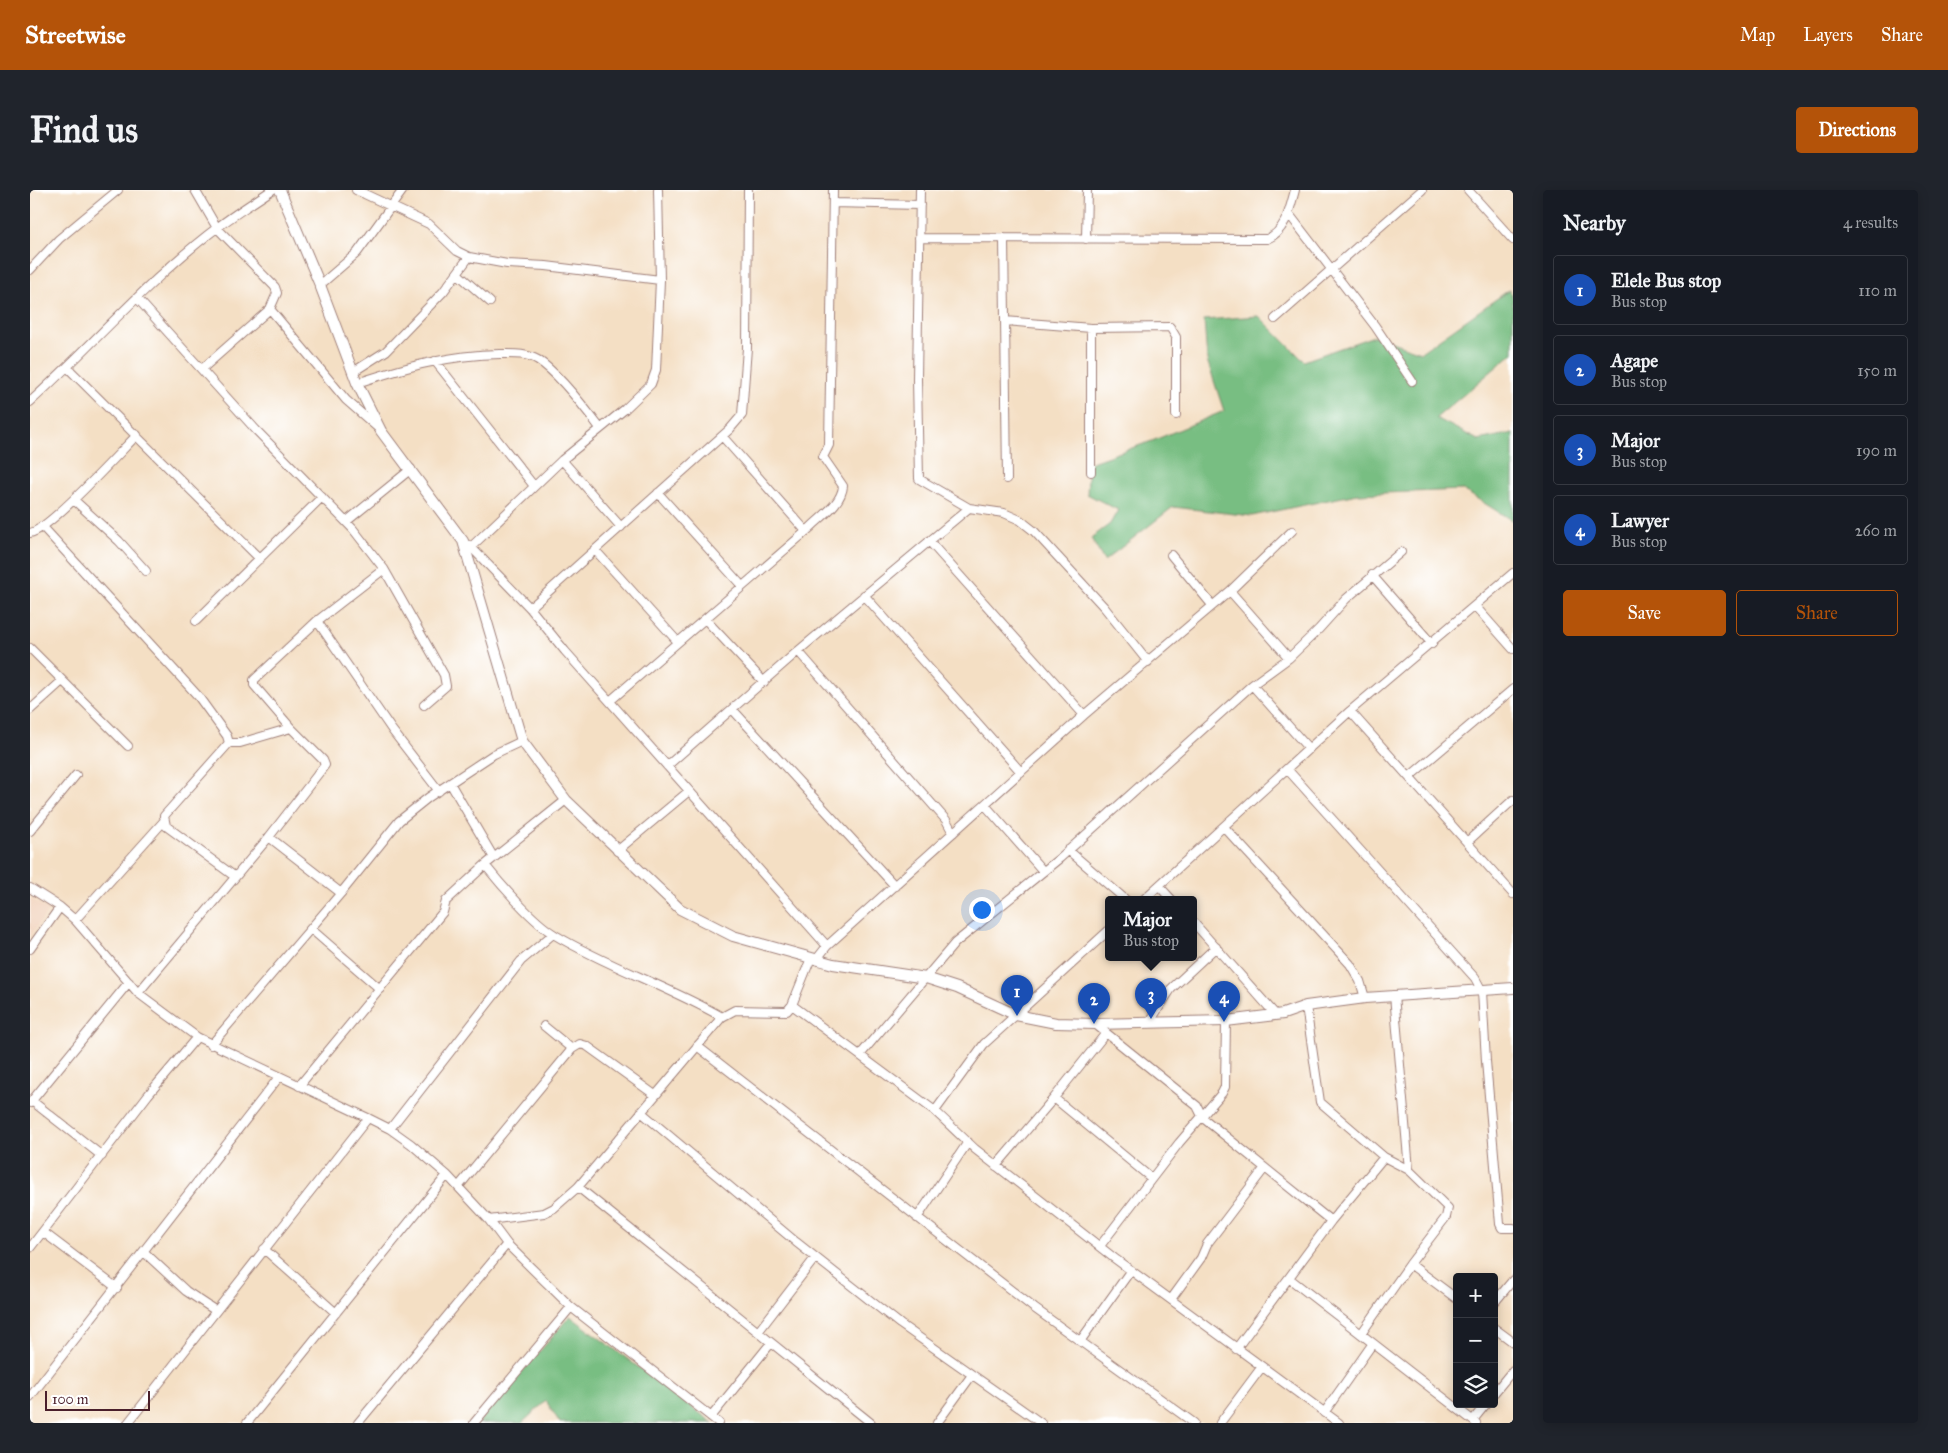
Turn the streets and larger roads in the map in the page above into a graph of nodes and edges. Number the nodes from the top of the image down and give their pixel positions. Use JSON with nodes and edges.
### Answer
{"nodes":[{"id":1,"x":118,"y":190,"type":"edge"},
{"id":2,"x":195,"y":190,"type":"edge"},
{"id":3,"x":272,"y":190,"type":"edge"},
{"id":4,"x":280,"y":190,"type":"edge"},
{"id":5,"x":356,"y":190,"type":"edge"},
{"id":6,"x":402,"y":190,"type":"edge"},
{"id":7,"x":658,"y":190,"type":"edge"},
{"id":8,"x":748,"y":190,"type":"edge"},
{"id":9,"x":833,"y":190,"type":"edge"},
{"id":10,"x":920,"y":190,"type":"edge"},
{"id":11,"x":1087,"y":190,"type":"edge"},
{"id":12,"x":1295,"y":190,"type":"edge"},
{"id":13,"x":1422,"y":190,"type":"edge"},
{"id":14,"x":1468,"y":190,"type":"edge"},
{"id":15,"x":833,"y":203,"type":"junction"},
{"id":16,"x":920,"y":205,"type":"junction"},
{"id":17,"x":390,"y":207,"type":"junction"},
{"id":18,"x":1289,"y":214,"type":"junction"},
{"id":19,"x":217,"y":228,"type":"junction"},
{"id":20,"x":920,"y":238,"type":"junction"},
{"id":21,"x":1004,"y":238,"type":"junction"},
{"id":22,"x":1086,"y":239,"type":"junction"},
{"id":23,"x":1513,"y":240,"type":"edge"},
{"id":24,"x":468,"y":256,"type":"junction"},
{"id":25,"x":30,"y":270,"type":"edge"},
{"id":26,"x":1332,"y":270,"type":"junction"},
{"id":27,"x":458,"y":274,"type":"junction"},
{"id":28,"x":660,"y":280,"type":"junction"},
{"id":29,"x":320,"y":285,"type":"junction"},
{"id":30,"x":137,"y":298,"type":"junction"},
{"id":31,"x":490,"y":302,"type":"dead end"},
{"id":32,"x":270,"y":308,"type":"junction"},
{"id":33,"x":1275,"y":319,"type":"dead end"},
{"id":34,"x":1005,"y":321,"type":"junction"},
{"id":35,"x":1091,"y":328,"type":"junction"},
{"id":36,"x":435,"y":361,"type":"junction"},
{"id":37,"x":68,"y":368,"type":"junction"},
{"id":38,"x":202,"y":369,"type":"junction"},
{"id":39,"x":353,"y":372,"type":"junction"},
{"id":40,"x":1412,"y":381,"type":"dead end"},
{"id":41,"x":358,"y":383,"type":"junction"},
{"id":42,"x":30,"y":402,"type":"edge"},
{"id":43,"x":1176,"y":415,"type":"dead end"},
{"id":44,"x":600,"y":428,"type":"junction"},
{"id":45,"x":381,"y":431,"type":"junction"},
{"id":46,"x":137,"y":435,"type":"junction"},
{"id":47,"x":722,"y":436,"type":"junction"},
{"id":48,"x":562,"y":460,"type":"junction"},
{"id":49,"x":411,"y":468,"type":"junction"},
{"id":50,"x":1091,"y":472,"type":"dead end"},
{"id":51,"x":1007,"y":479,"type":"dead end"},
{"id":52,"x":534,"y":486,"type":"junction"},
{"id":53,"x":658,"y":493,"type":"junction"},
{"id":54,"x":322,"y":497,"type":"junction"},
{"id":55,"x":74,"y":500,"type":"junction"},
{"id":56,"x":969,"y":508,"type":"junction"},
{"id":57,"x":347,"y":521,"type":"junction"},
{"id":58,"x":42,"y":526,"type":"junction"},
{"id":59,"x":620,"y":527,"type":"junction"},
{"id":60,"x":806,"y":531,"type":"junction"},
{"id":61,"x":1292,"y":531,"type":"dead end"},
{"id":62,"x":30,"y":534,"type":"edge"},
{"id":63,"x":929,"y":541,"type":"junction"},
{"id":64,"x":467,"y":544,"type":"junction"},
{"id":65,"x":595,"y":550,"type":"junction"},
{"id":66,"x":1400,"y":552,"type":"dead end"},
{"id":67,"x":1172,"y":555,"type":"dead end"},
{"id":68,"x":260,"y":560,"type":"junction"},
{"id":69,"x":384,"y":569,"type":"junction"},
{"id":70,"x":146,"y":570,"type":"dead end"},
{"id":71,"x":1513,"y":573,"type":"edge"},
{"id":72,"x":1372,"y":575,"type":"junction"},
{"id":73,"x":742,"y":586,"type":"junction"},
{"id":74,"x":1230,"y":591,"type":"junction"},
{"id":75,"x":864,"y":595,"type":"junction"},
{"id":76,"x":1212,"y":605,"type":"junction"},
{"id":77,"x":1475,"y":606,"type":"junction"},
{"id":78,"x":530,"y":608,"type":"junction"},
{"id":79,"x":705,"y":618,"type":"junction"},
{"id":80,"x":196,"y":621,"type":"dead end"},
{"id":81,"x":318,"y":621,"type":"junction"},
{"id":82,"x":678,"y":642,"type":"junction"},
{"id":83,"x":1432,"y":644,"type":"junction"},
{"id":84,"x":30,"y":648,"type":"edge"},
{"id":85,"x":1513,"y":649,"type":"edge"},
{"id":86,"x":798,"y":651,"type":"junction"},
{"id":87,"x":1289,"y":658,"type":"junction"},
{"id":88,"x":1148,"y":662,"type":"junction"},
{"id":89,"x":62,"y":681,"type":"junction"},
{"id":90,"x":764,"y":682,"type":"junction"},
{"id":91,"x":1252,"y":685,"type":"junction"},
{"id":92,"x":1513,"y":689,"type":"edge"},
{"id":93,"x":610,"y":701,"type":"junction"},
{"id":94,"x":424,"y":705,"type":"dead end"},
{"id":95,"x":30,"y":710,"type":"edge"},
{"id":96,"x":733,"y":710,"type":"junction"},
{"id":97,"x":1350,"y":711,"type":"junction"},
{"id":98,"x":1084,"y":715,"type":"junction"},
{"id":99,"x":291,"y":728,"type":"junction"},
{"id":100,"x":522,"y":741,"type":"junction"},
{"id":101,"x":229,"y":743,"type":"junction"},
{"id":102,"x":128,"y":746,"type":"dead end"},
{"id":103,"x":1309,"y":749,"type":"junction"},
{"id":104,"x":667,"y":766,"type":"junction"},
{"id":105,"x":1287,"y":769,"type":"junction"},
{"id":106,"x":1022,"y":772,"type":"junction"},
{"id":107,"x":76,"y":775,"type":"dead end"},
{"id":108,"x":1409,"y":777,"type":"junction"},
{"id":109,"x":450,"y":783,"type":"junction"},
{"id":110,"x":439,"y":791,"type":"junction"},
{"id":111,"x":689,"y":791,"type":"junction"},
{"id":112,"x":566,"y":800,"type":"junction"},
{"id":113,"x":1513,"y":800,"type":"edge"},
{"id":114,"x":985,"y":805,"type":"junction"},
{"id":115,"x":946,"y":820,"type":"junction"},
{"id":116,"x":164,"y":821,"type":"junction"},
{"id":117,"x":961,"y":825,"type":"junction"},
{"id":118,"x":1224,"y":827,"type":"junction"},
{"id":119,"x":30,"y":831,"type":"edge"},
{"id":120,"x":953,"y":832,"type":"junction"},
{"id":121,"x":269,"y":837,"type":"junction"},
{"id":122,"x":1467,"y":842,"type":"junction"},
{"id":123,"x":1068,"y":850,"type":"junction"},
{"id":124,"x":618,"y":851,"type":"junction"},
{"id":125,"x":494,"y":858,"type":"junction"},
{"id":126,"x":485,"y":865,"type":"junction"},
{"id":127,"x":1043,"y":872,"type":"junction"},
{"id":128,"x":234,"y":876,"type":"junction"},
{"id":129,"x":895,"y":886,"type":"junction"},
{"id":130,"x":1159,"y":886,"type":"junction"},
{"id":131,"x":30,"y":888,"type":"edge"},
{"id":132,"x":341,"y":894,"type":"junction"},
{"id":133,"x":1513,"y":894,"type":"edge"},
{"id":134,"x":1121,"y":896,"type":"edge"},
{"id":135,"x":1148,"y":896,"type":"edge"},
{"id":136,"x":1168,"y":896,"type":"edge"},
{"id":137,"x":60,"y":907,"type":"junction"},
{"id":138,"x":75,"y":920,"type":"junction"},
{"id":139,"x":1197,"y":926,"type":"edge"},
{"id":140,"x":311,"y":929,"type":"junction"},
{"id":141,"x":553,"y":934,"type":"junction"},
{"id":142,"x":1105,"y":934,"type":"edge"},
{"id":143,"x":827,"y":946,"type":"junction"},
{"id":144,"x":1216,"y":947,"type":"junction"},
{"id":145,"x":30,"y":949,"type":"edge"},
{"id":146,"x":813,"y":959,"type":"junction"},
{"id":147,"x":926,"y":978,"type":"junction"},
{"id":148,"x":129,"y":982,"type":"junction"},
{"id":149,"x":1513,"y":988,"type":"edge"},
{"id":150,"x":380,"y":990,"type":"junction"},
{"id":151,"x":1482,"y":991,"type":"junction"},
{"id":152,"x":138,"y":993,"type":"junction"},
{"id":153,"x":1394,"y":995,"type":"junction"},
{"id":154,"x":1365,"y":998,"type":"junction"},
{"id":155,"x":792,"y":1005,"type":"junction"},
{"id":156,"x":1306,"y":1006,"type":"junction"},
{"id":157,"x":1016,"y":1014,"type":"junction"},
{"id":158,"x":1275,"y":1014,"type":"junction"},
{"id":159,"x":722,"y":1017,"type":"junction"},
{"id":160,"x":1226,"y":1021,"type":"junction"},
{"id":161,"x":1149,"y":1022,"type":"junction"},
{"id":162,"x":1095,"y":1024,"type":"junction"},
{"id":163,"x":544,"y":1026,"type":"dead end"},
{"id":164,"x":1106,"y":1033,"type":"junction"},
{"id":165,"x":197,"y":1038,"type":"junction"},
{"id":166,"x":211,"y":1045,"type":"junction"},
{"id":167,"x":697,"y":1046,"type":"junction"},
{"id":168,"x":572,"y":1049,"type":"junction"},
{"id":169,"x":860,"y":1055,"type":"junction"},
{"id":170,"x":279,"y":1077,"type":"junction"},
{"id":171,"x":299,"y":1086,"type":"junction"},
{"id":172,"x":656,"y":1095,"type":"junction"},
{"id":173,"x":1054,"y":1098,"type":"junction"},
{"id":174,"x":31,"y":1102,"type":"edge"},
{"id":175,"x":642,"y":1112,"type":"junction"},
{"id":176,"x":935,"y":1112,"type":"junction"},
{"id":177,"x":368,"y":1118,"type":"junction"},
{"id":178,"x":1203,"y":1118,"type":"junction"},
{"id":179,"x":390,"y":1129,"type":"junction"},
{"id":180,"x":968,"y":1142,"type":"junction"},
{"id":181,"x":102,"y":1156,"type":"junction"},
{"id":182,"x":1384,"y":1157,"type":"junction"},
{"id":183,"x":996,"y":1166,"type":"junction"},
{"id":184,"x":1264,"y":1169,"type":"junction"},
{"id":185,"x":1409,"y":1170,"type":"junction"},
{"id":186,"x":447,"y":1175,"type":"junction"},
{"id":187,"x":1151,"y":1178,"type":"junction"},
{"id":188,"x":458,"y":1186,"type":"junction"},
{"id":189,"x":578,"y":1187,"type":"junction"},
{"id":190,"x":917,"y":1218,"type":"junction"},
{"id":191,"x":489,"y":1220,"type":"junction"},
{"id":192,"x":1331,"y":1221,"type":"junction"},
{"id":193,"x":1513,"y":1228,"type":"edge"},
{"id":194,"x":44,"y":1232,"type":"junction"},
{"id":195,"x":507,"y":1244,"type":"junction"},
{"id":196,"x":1100,"y":1246,"type":"junction"},
{"id":197,"x":30,"y":1248,"type":"edge"},
{"id":198,"x":264,"y":1249,"type":"junction"},
{"id":199,"x":144,"y":1252,"type":"junction"},
{"id":200,"x":815,"y":1258,"type":"junction"},
{"id":201,"x":1410,"y":1264,"type":"junction"},
{"id":202,"x":1131,"y":1270,"type":"junction"},
{"id":203,"x":1290,"y":1279,"type":"junction"},
{"id":204,"x":1513,"y":1280,"type":"edge"},
{"id":205,"x":117,"y":1288,"type":"junction"},
{"id":206,"x":1453,"y":1296,"type":"edge"},
{"id":207,"x":1172,"y":1298,"type":"junction"},
{"id":208,"x":1498,"y":1298,"type":"edge"},
{"id":209,"x":571,"y":1307,"type":"junction"},
{"id":210,"x":216,"y":1312,"type":"junction"},
{"id":211,"x":336,"y":1313,"type":"junction"},
{"id":212,"x":1498,"y":1331,"type":"edge"},
{"id":213,"x":758,"y":1332,"type":"junction"},
{"id":214,"x":1361,"y":1334,"type":"junction"},
{"id":215,"x":1081,"y":1340,"type":"junction"},
{"id":216,"x":1513,"y":1342,"type":"edge"},
{"id":217,"x":771,"y":1343,"type":"junction"},
{"id":218,"x":1373,"y":1343,"type":"junction"},
{"id":219,"x":1236,"y":1349,"type":"junction"},
{"id":220,"x":1261,"y":1368,"type":"junction"},
{"id":221,"x":1513,"y":1370,"type":"edge"},
{"id":222,"x":972,"y":1375,"type":"junction"},
{"id":223,"x":1498,"y":1388,"type":"edge"},
{"id":224,"x":30,"y":1397,"type":"edge"},
{"id":225,"x":1484,"y":1408,"type":"edge"},
{"id":226,"x":1324,"y":1412,"type":"junction"},
{"id":227,"x":711,"y":1417,"type":"junction"},
{"id":228,"x":1475,"y":1422,"type":"edge"},
{"id":229,"x":128,"y":1423,"type":"edge"},
{"id":230,"x":247,"y":1423,"type":"edge"},
{"id":231,"x":358,"y":1423,"type":"edge"},
{"id":232,"x":474,"y":1423,"type":"edge"},
{"id":233,"x":719,"y":1423,"type":"edge"},
{"id":234,"x":871,"y":1423,"type":"edge"},
{"id":235,"x":936,"y":1423,"type":"edge"},
{"id":236,"x":1041,"y":1423,"type":"edge"},
{"id":237,"x":1194,"y":1423,"type":"edge"},
{"id":238,"x":1220,"y":1423,"type":"edge"},
{"id":239,"x":1339,"y":1423,"type":"edge"}],
"edges":[{"from":1,"to":25,"type":"street"},
{"from":2,"to":19,"type":"street"},
{"from":3,"to":19,"type":"street"},
{"from":4,"to":29,"type":"street"},
{"from":5,"to":17,"type":"street"},
{"from":6,"to":17,"type":"street"},
{"from":7,"to":28,"type":"street"},
{"from":8,"to":47,"type":"street"},
{"from":9,"to":15,"type":"street"},
{"from":10,"to":16,"type":"street"},
{"from":11,"to":22,"type":"street"},
{"from":12,"to":18,"type":"street"},
{"from":13,"to":26,"type":"street"},
{"from":14,"to":23,"type":"street"},
{"from":15,"to":16,"type":"street"},
{"from":15,"to":60,"type":"street"},
{"from":16,"to":20,"type":"street"},
{"from":17,"to":24,"type":"street"},
{"from":17,"to":29,"type":"street"},
{"from":18,"to":22,"type":"street"},
{"from":18,"to":26,"type":"street"},
{"from":19,"to":30,"type":"street"},
{"from":19,"to":32,"type":"street"},
{"from":20,"to":21,"type":"street"},
{"from":20,"to":56,"type":"street"},
{"from":21,"to":22,"type":"street"},
{"from":21,"to":34,"type":"street"},
{"from":24,"to":27,"type":"street"},
{"from":24,"to":28,"type":"street"},
{"from":26,"to":33,"type":"street"},
{"from":26,"to":40,"type":"street"},
{"from":27,"to":31,"type":"street"},
{"from":27,"to":39,"type":"street"},
{"from":28,"to":44,"type":"street"},
{"from":29,"to":39,"type":"street"},
{"from":30,"to":37,"type":"street"},
{"from":30,"to":38,"type":"street"},
{"from":32,"to":38,"type":"street"},
{"from":32,"to":45,"type":"street"},
{"from":34,"to":35,"type":"street"},
{"from":34,"to":51,"type":"street"},
{"from":35,"to":43,"type":"street"},
{"from":35,"to":50,"type":"street"},
{"from":36,"to":41,"type":"street"},
{"from":36,"to":44,"type":"street"},
{"from":36,"to":52,"type":"street"},
{"from":37,"to":42,"type":"street"},
{"from":37,"to":46,"type":"street"},
{"from":38,"to":54,"type":"street"},
{"from":39,"to":41,"type":"street"},
{"from":41,"to":45,"type":"street"},
{"from":44,"to":48,"type":"street"},
{"from":45,"to":49,"type":"street"},
{"from":46,"to":55,"type":"street"},
{"from":46,"to":68,"type":"street"},
{"from":47,"to":53,"type":"street"},
{"from":47,"to":60,"type":"street"},
{"from":48,"to":52,"type":"street"},
{"from":48,"to":59,"type":"street"},
{"from":49,"to":57,"type":"street"},
{"from":49,"to":64,"type":"street"},
{"from":52,"to":64,"type":"street"},
{"from":53,"to":59,"type":"street"},
{"from":53,"to":73,"type":"street"},
{"from":54,"to":57,"type":"street"},
{"from":54,"to":68,"type":"street"},
{"from":55,"to":58,"type":"street"},
{"from":55,"to":70,"type":"street"},
{"from":56,"to":63,"type":"street"},
{"from":56,"to":88,"type":"street"},
{"from":57,"to":69,"type":"street"},
{"from":58,"to":62,"type":"street"},
{"from":58,"to":101,"type":"street"},
{"from":59,"to":65,"type":"street"},
{"from":60,"to":73,"type":"street"},
{"from":61,"to":74,"type":"street"},
{"from":63,"to":75,"type":"street"},
{"from":63,"to":98,"type":"street"},
{"from":64,"to":78,"type":"street"},
{"from":64,"to":100,"type":"street"},
{"from":65,"to":78,"type":"street"},
{"from":65,"to":82,"type":"street"},
{"from":66,"to":72,"type":"street"},
{"from":67,"to":76,"type":"street"},
{"from":68,"to":80,"type":"street"},
{"from":69,"to":81,"type":"street"},
{"from":69,"to":94,"type":"street"},
{"from":71,"to":77,"type":"street"},
{"from":72,"to":83,"type":"street"},
{"from":72,"to":87,"type":"street"},
{"from":73,"to":79,"type":"street"},
{"from":74,"to":76,"type":"street"},
{"from":74,"to":87,"type":"street"},
{"from":75,"to":86,"type":"street"},
{"from":75,"to":106,"type":"street"},
{"from":76,"to":88,"type":"street"},
{"from":77,"to":83,"type":"street"},
{"from":77,"to":85,"type":"street"},
{"from":78,"to":93,"type":"street"},
{"from":79,"to":82,"type":"street"},
{"from":79,"to":90,"type":"street"},
{"from":81,"to":99,"type":"street"},
{"from":81,"to":110,"type":"street"},
{"from":82,"to":93,"type":"street"},
{"from":83,"to":97,"type":"street"},
{"from":84,"to":89,"type":"street"},
{"from":86,"to":90,"type":"street"},
{"from":86,"to":115,"type":"street"},
{"from":87,"to":91,"type":"street"},
{"from":88,"to":98,"type":"street"},
{"from":89,"to":95,"type":"street"},
{"from":89,"to":102,"type":"street"},
{"from":90,"to":96,"type":"street"},
{"from":91,"to":103,"type":"street"},
{"from":91,"to":123,"type":"street"},
{"from":92,"to":108,"type":"street"},
{"from":93,"to":104,"type":"street"},
{"from":96,"to":104,"type":"street"},
{"from":96,"to":129,"type":"street"},
{"from":97,"to":103,"type":"street"},
{"from":97,"to":108,"type":"street"},
{"from":98,"to":106,"type":"street"},
{"from":99,"to":101,"type":"street"},
{"from":99,"to":121,"type":"street"},
{"from":100,"to":109,"type":"street"},
{"from":100,"to":112,"type":"street"},
{"from":101,"to":116,"type":"street"},
{"from":103,"to":105,"type":"street"},
{"from":104,"to":111,"type":"street"},
{"from":105,"to":118,"type":"street"},
{"from":105,"to":151,"type":"street"},
{"from":106,"to":114,"type":"street"},
{"from":107,"to":119,"type":"street"},
{"from":108,"to":122,"type":"street"},
{"from":109,"to":110,"type":"street"},
{"from":109,"to":125,"type":"street"},
{"from":110,"to":132,"type":"street"},
{"from":111,"to":124,"type":"street"},
{"from":111,"to":143,"type":"street"},
{"from":112,"to":124,"type":"street"},
{"from":112,"to":125,"type":"street"},
{"from":113,"to":122,"type":"street"},
{"from":114,"to":117,"type":"street"},
{"from":114,"to":127,"type":"street"},
{"from":115,"to":117,"type":"street"},
{"from":115,"to":120,"type":"street"},
{"from":116,"to":128,"type":"street"},
{"from":116,"to":138,"type":"street"},
{"from":117,"to":120,"type":"street"},
{"from":118,"to":130,"type":"street"},
{"from":118,"to":154,"type":"street"},
{"from":120,"to":129,"type":"street"},
{"from":121,"to":128,"type":"street"},
{"from":121,"to":132,"type":"street"},
{"from":122,"to":133,"type":"street"},
{"from":123,"to":127,"type":"street"},
{"from":123,"to":134,"type":"street"},
{"from":124,"to":146,"type":"street"},
{"from":125,"to":126,"type":"street"},
{"from":126,"to":141,"type":"street"},
{"from":126,"to":150,"type":"street"},
{"from":127,"to":147,"type":"street"},
{"from":128,"to":152,"type":"street"},
{"from":129,"to":143,"type":"street"},
{"from":130,"to":135,"type":"street"},
{"from":130,"to":136,"type":"street"},
{"from":131,"to":137,"type":"street"},
{"from":132,"to":140,"type":"street"},
{"from":137,"to":138,"type":"street"},
{"from":137,"to":145,"type":"street"},
{"from":138,"to":148,"type":"street"},
{"from":139,"to":144,"type":"street"},
{"from":140,"to":150,"type":"street"},
{"from":140,"to":166,"type":"street"},
{"from":141,"to":159,"type":"street"},
{"from":141,"to":179,"type":"street"},
{"from":142,"to":157,"type":"street"},
{"from":143,"to":146,"type":"street"},
{"from":144,"to":158,"type":"street"},
{"from":144,"to":161,"type":"street"},
{"from":146,"to":147,"type":"street"},
{"from":146,"to":155,"type":"street"},
{"from":147,"to":157,"type":"street"},
{"from":147,"to":169,"type":"street"},
{"from":148,"to":152,"type":"street"},
{"from":148,"to":174,"type":"street"},
{"from":149,"to":151,"type":"street"},
{"from":150,"to":171,"type":"street"},
{"from":151,"to":153,"type":"street"},
{"from":151,"to":193,"type":"street"},
{"from":152,"to":165,"type":"street"},
{"from":153,"to":154,"type":"street"},
{"from":153,"to":185,"type":"street"},
{"from":154,"to":156,"type":"street"},
{"from":155,"to":159,"type":"street"},
{"from":155,"to":169,"type":"street"},
{"from":156,"to":158,"type":"street"},
{"from":156,"to":182,"type":"street"},
{"from":157,"to":162,"type":"street"},
{"from":157,"to":176,"type":"street"},
{"from":158,"to":160,"type":"street"},
{"from":159,"to":167,"type":"street"},
{"from":160,"to":161,"type":"street"},
{"from":160,"to":178,"type":"street"},
{"from":161,"to":162,"type":"street"},
{"from":162,"to":164,"type":"street"},
{"from":163,"to":168,"type":"street"},
{"from":164,"to":173,"type":"street"},
{"from":164,"to":178,"type":"street"},
{"from":165,"to":166,"type":"street"},
{"from":165,"to":181,"type":"street"},
{"from":166,"to":170,"type":"street"},
{"from":167,"to":172,"type":"street"},
{"from":167,"to":190,"type":"street"},
{"from":168,"to":172,"type":"street"},
{"from":168,"to":188,"type":"street"},
{"from":169,"to":176,"type":"street"},
{"from":170,"to":171,"type":"street"},
{"from":170,"to":199,"type":"street"},
{"from":171,"to":177,"type":"street"},
{"from":172,"to":175,"type":"street"},
{"from":173,"to":183,"type":"street"},
{"from":173,"to":187,"type":"street"},
{"from":174,"to":181,"type":"street"},
{"from":175,"to":189,"type":"street"},
{"from":175,"to":200,"type":"street"},
{"from":176,"to":180,"type":"street"},
{"from":177,"to":179,"type":"street"},
{"from":177,"to":198,"type":"street"},
{"from":178,"to":184,"type":"street"},
{"from":178,"to":187,"type":"street"},
{"from":179,"to":186,"type":"street"},
{"from":180,"to":183,"type":"street"},
{"from":180,"to":190,"type":"street"},
{"from":181,"to":194,"type":"street"},
{"from":182,"to":185,"type":"street"},
{"from":182,"to":192,"type":"street"},
{"from":183,"to":196,"type":"street"},
{"from":184,"to":192,"type":"street"},
{"from":184,"to":207,"type":"street"},
{"from":185,"to":201,"type":"street"},
{"from":186,"to":188,"type":"street"},
{"from":186,"to":211,"type":"street"},
{"from":187,"to":196,"type":"street"},
{"from":188,"to":191,"type":"street"},
{"from":189,"to":191,"type":"street"},
{"from":189,"to":213,"type":"street"},
{"from":190,"to":215,"type":"street"},
{"from":191,"to":195,"type":"street"},
{"from":192,"to":203,"type":"street"},
{"from":194,"to":197,"type":"street"},
{"from":194,"to":205,"type":"street"},
{"from":195,"to":209,"type":"street"},
{"from":195,"to":231,"type":"street"},
{"from":196,"to":202,"type":"street"},
{"from":198,"to":210,"type":"street"},
{"from":198,"to":211,"type":"street"},
{"from":199,"to":205,"type":"street"},
{"from":199,"to":210,"type":"street"},
{"from":200,"to":213,"type":"street"},
{"from":200,"to":222,"type":"street"},
{"from":201,"to":206,"type":"street"},
{"from":201,"to":214,"type":"street"},
{"from":202,"to":207,"type":"street"},
{"from":202,"to":215,"type":"street"},
{"from":203,"to":214,"type":"street"},
{"from":203,"to":219,"type":"street"},
{"from":204,"to":208,"type":"street"},
{"from":205,"to":224,"type":"street"},
{"from":207,"to":219,"type":"street"},
{"from":209,"to":227,"type":"street"},
{"from":209,"to":232,"type":"street"},
{"from":210,"to":229,"type":"street"},
{"from":211,"to":230,"type":"street"},
{"from":212,"to":216,"type":"street"},
{"from":213,"to":217,"type":"street"},
{"from":214,"to":218,"type":"street"},
{"from":215,"to":237,"type":"street"},
{"from":217,"to":227,"type":"street"},
{"from":217,"to":234,"type":"street"},
{"from":218,"to":226,"type":"street"},
{"from":218,"to":228,"type":"street"},
{"from":219,"to":220,"type":"street"},
{"from":220,"to":226,"type":"street"},
{"from":220,"to":238,"type":"street"},
{"from":221,"to":223,"type":"street"},
{"from":222,"to":235,"type":"street"},
{"from":222,"to":236,"type":"street"},
{"from":225,"to":228,"type":"street"},
{"from":226,"to":239,"type":"street"},
{"from":227,"to":233,"type":"street"}]}
